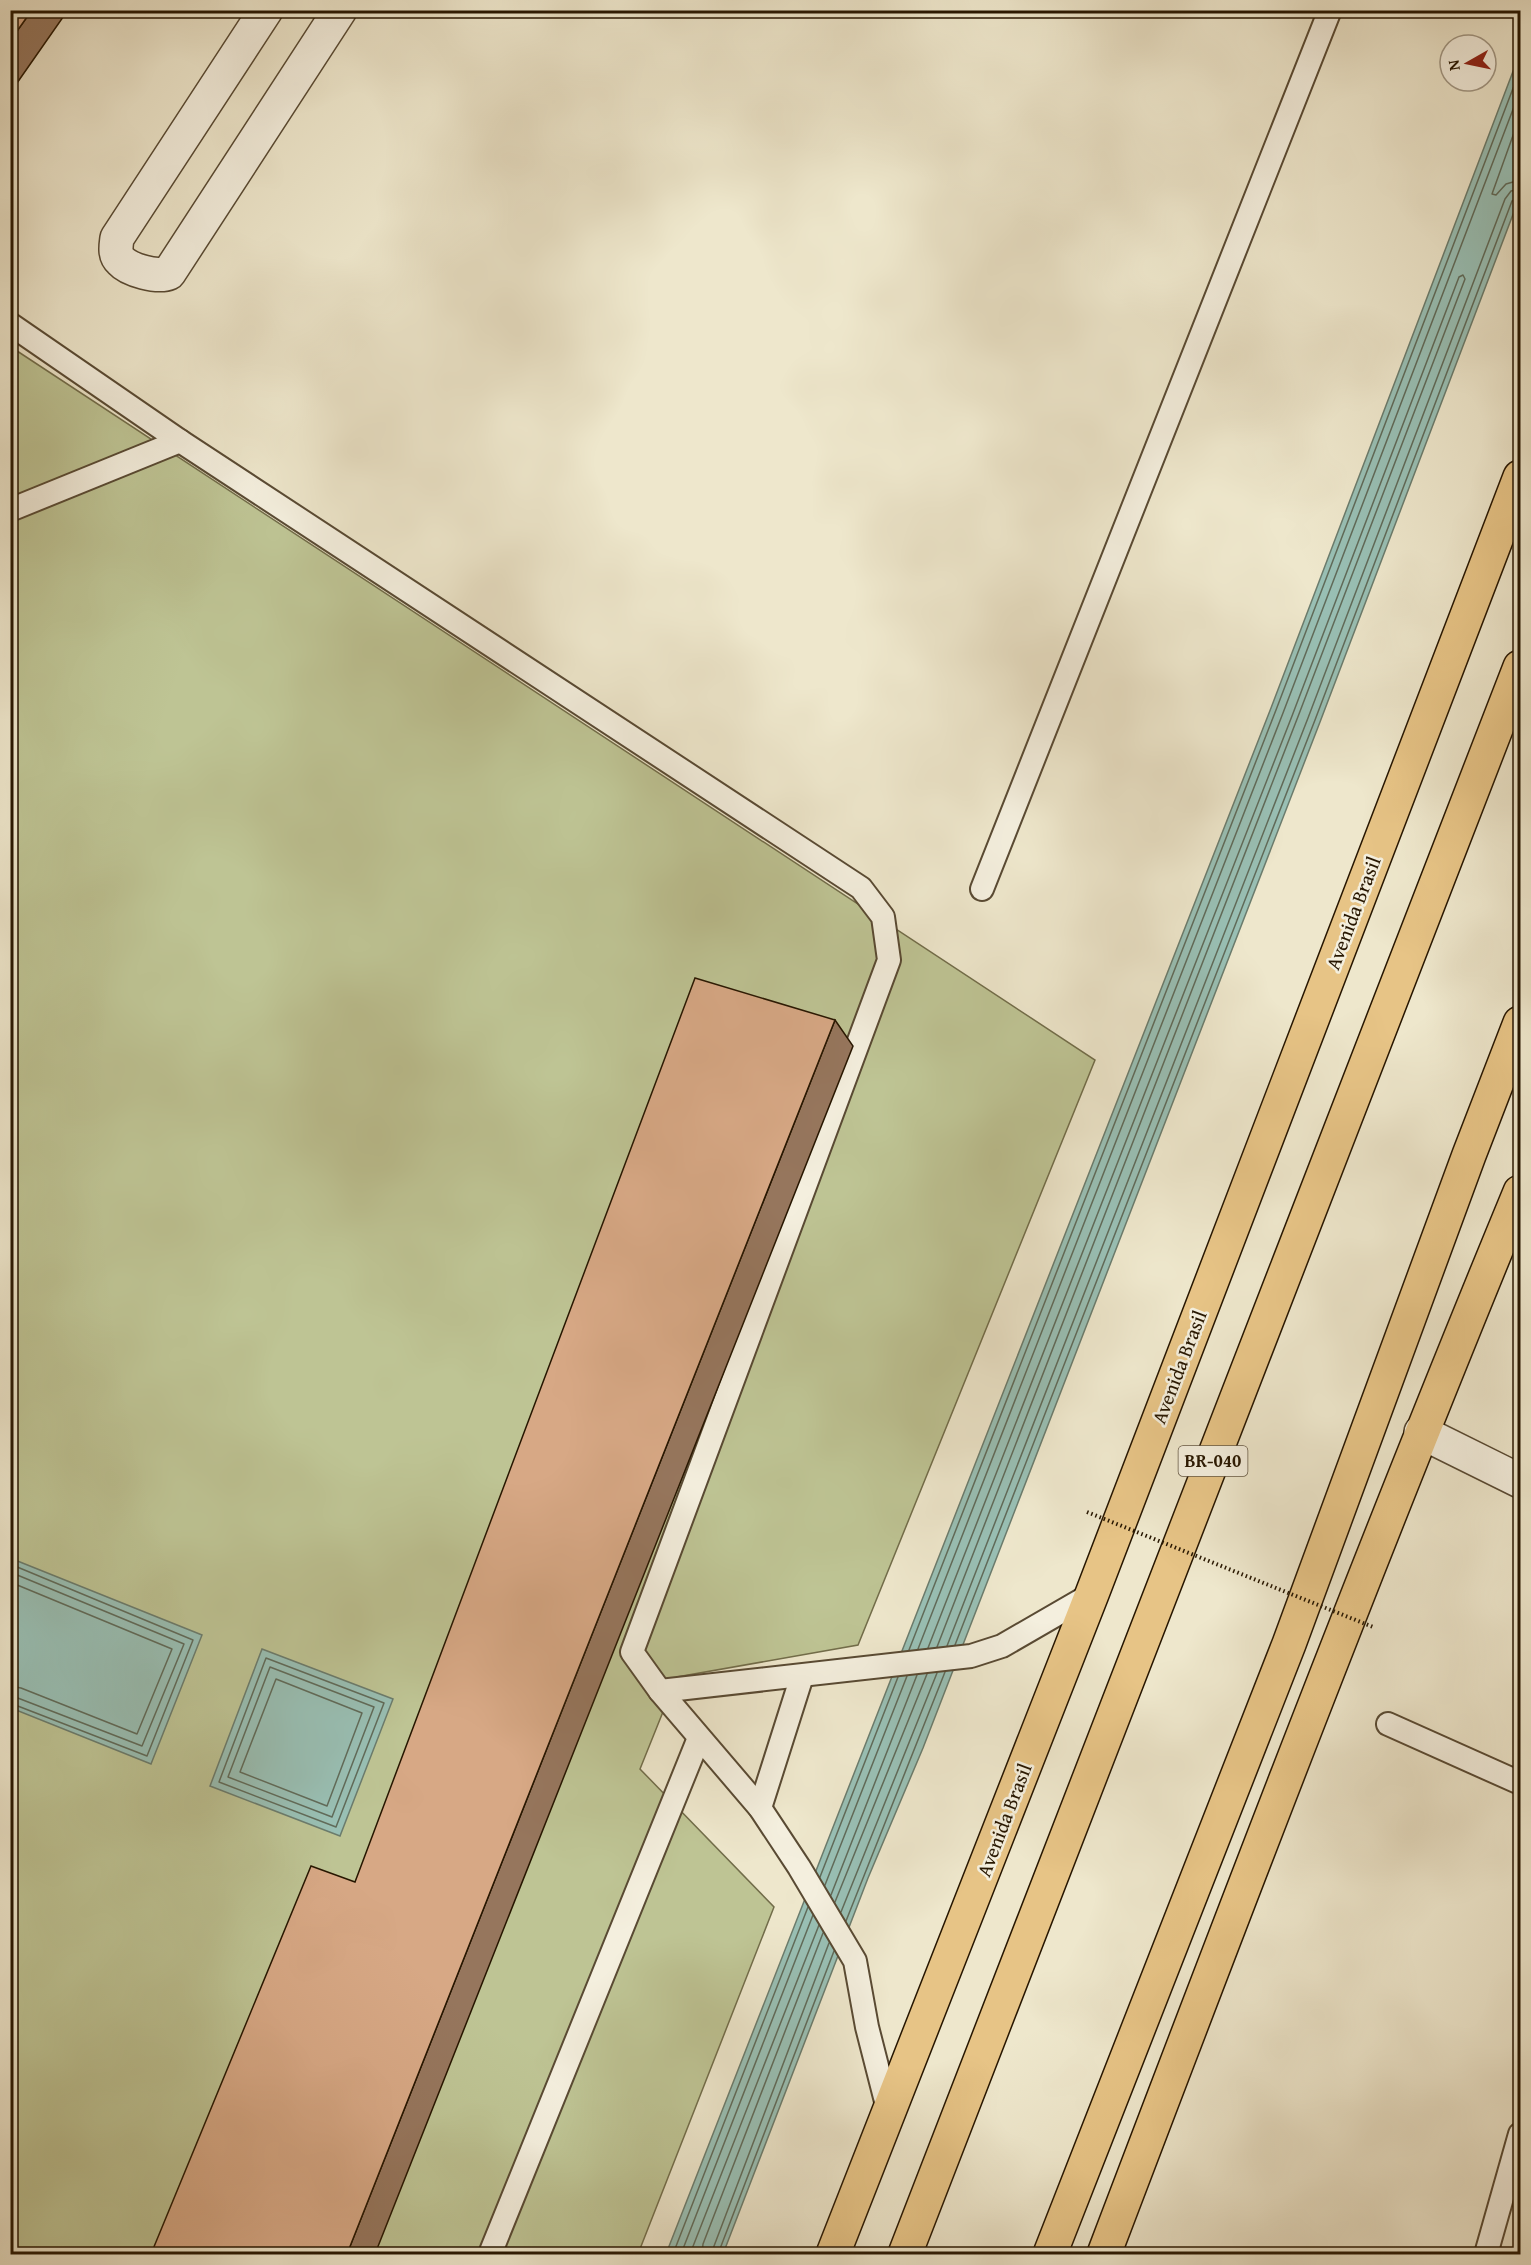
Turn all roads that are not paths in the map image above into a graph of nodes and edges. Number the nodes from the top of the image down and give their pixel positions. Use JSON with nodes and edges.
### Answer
{"nodes":[{"id":1,"x":266,"y":10,"type":"edge"},
{"id":2,"x":340,"y":10,"type":"edge"},
{"id":3,"x":1330,"y":10,"type":"edge"},
{"id":4,"x":10,"y":324,"type":"edge"},
{"id":5,"x":180,"y":441,"type":"junction"},
{"id":6,"x":1521,"y":477,"type":"edge"},
{"id":7,"x":10,"y":510,"type":"edge"},
{"id":8,"x":1521,"y":667,"type":"edge"},
{"id":9,"x":982,"y":889,"type":"dead end"},
{"id":10,"x":1521,"y":1023,"type":"edge"},
{"id":11,"x":1521,"y":1085,"type":"edge"},
{"id":12,"x":1469,"y":1155,"type":"junction"},
{"id":13,"x":1521,"y":1192,"type":"edge"},
{"id":14,"x":1422,"y":1432,"type":"junction"},
{"id":15,"x":1521,"y":1481,"type":"edge"},
{"id":16,"x":1092,"y":1594,"type":"junction"},
{"id":17,"x":802,"y":1676,"type":"junction"},
{"id":18,"x":660,"y":1691,"type":"junction"},
{"id":19,"x":1388,"y":1724,"type":"dead end"},
{"id":20,"x":699,"y":1738,"type":"junction"},
{"id":21,"x":1521,"y":1784,"type":"edge"},
{"id":22,"x":760,"y":1809,"type":"junction"},
{"id":23,"x":889,"y":2113,"type":"junction"},
{"id":24,"x":1521,"y":2134,"type":"edge"},
{"id":25,"x":490,"y":2254,"type":"edge"},
{"id":26,"x":833,"y":2254,"type":"edge"},
{"id":27,"x":905,"y":2254,"type":"edge"},
{"id":28,"x":1050,"y":2254,"type":"edge"},
{"id":29,"x":1104,"y":2254,"type":"edge"},
{"id":30,"x":1486,"y":2254,"type":"edge"}],
"edges":[{"from":1,"to":2,"type":"street"},
{"from":3,"to":9,"type":"lane"},
{"from":4,"to":5,"type":"lane"},
{"from":5,"to":7,"type":"lane"},
{"from":5,"to":18,"type":"lane"},
{"from":6,"to":16,"type":"highway","name":"Avenida Brasil"},
{"from":8,"to":27,"type":"highway","number":"BR-040"},
{"from":10,"to":12,"type":"highway"},
{"from":11,"to":12,"type":"highway"},
{"from":12,"to":28,"type":"highway"},
{"from":13,"to":14,"type":"highway"},
{"from":14,"to":15,"type":"street"},
{"from":14,"to":29,"type":"highway"},
{"from":16,"to":17,"type":"lane"},
{"from":16,"to":23,"type":"highway","name":"Avenida Brasil"},
{"from":17,"to":18,"type":"lane"},
{"from":17,"to":22,"type":"lane"},
{"from":18,"to":20,"type":"lane"},
{"from":19,"to":21,"type":"lane"},
{"from":20,"to":22,"type":"lane"},
{"from":20,"to":25,"type":"lane"},
{"from":22,"to":23,"type":"lane"},
{"from":23,"to":26,"type":"highway","name":"Avenida Brasil"},
{"from":24,"to":30,"type":"lane"}]}
